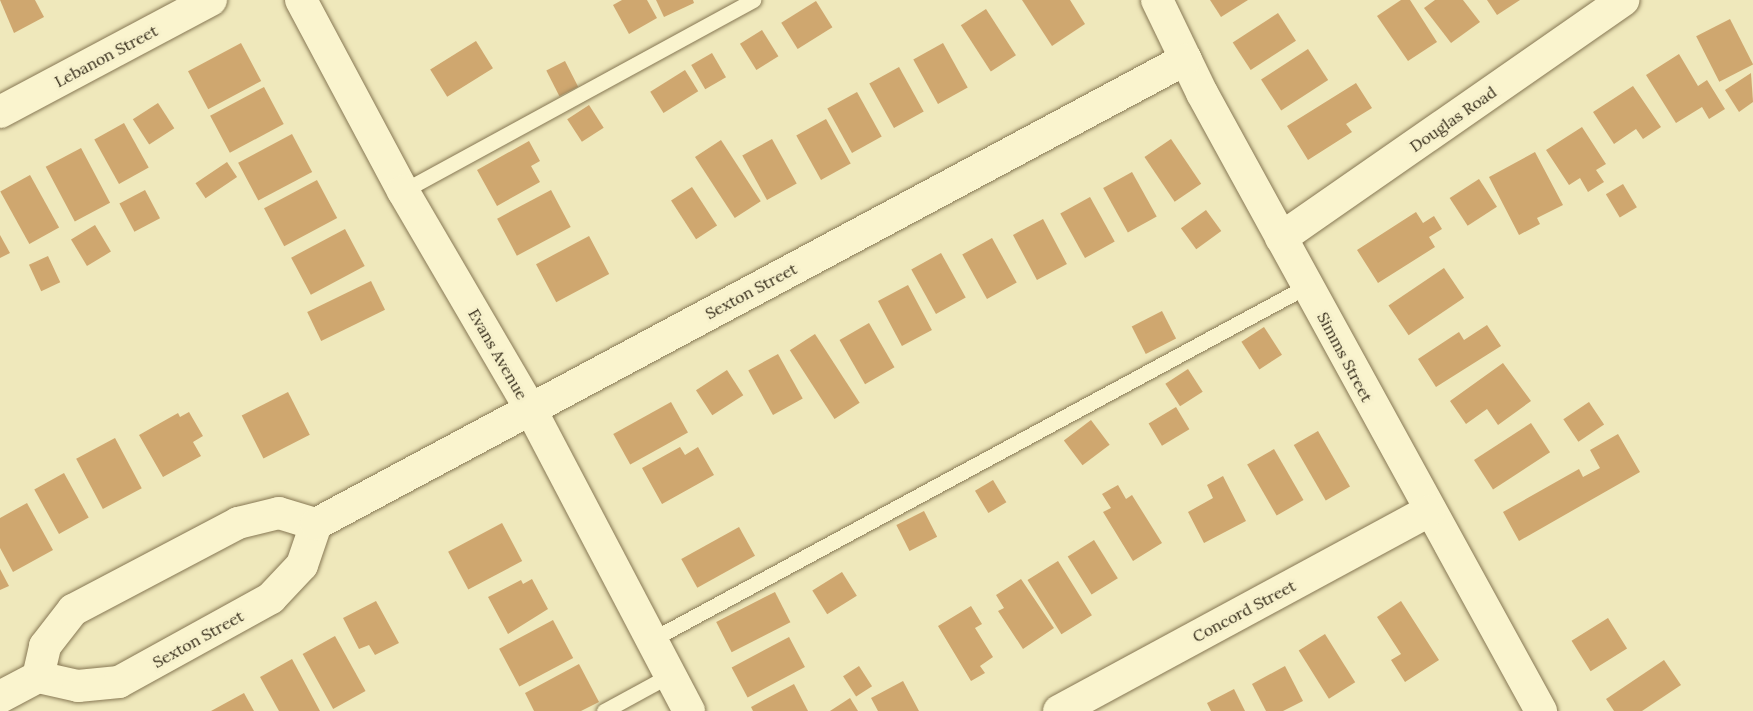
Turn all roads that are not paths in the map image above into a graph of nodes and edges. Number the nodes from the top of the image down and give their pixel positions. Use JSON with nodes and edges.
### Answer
{"nodes":[{"id":1,"x":211,"y":0,"type":"edge"},
{"id":2,"x":301,"y":0,"type":"edge"},
{"id":3,"x":753,"y":0,"type":"edge"},
{"id":4,"x":1157,"y":0,"type":"edge"},
{"id":5,"x":1624,"y":0,"type":"edge"},
{"id":6,"x":1186,"y":59,"type":"junction"},
{"id":7,"x":0,"y":112,"type":"edge"},
{"id":8,"x":403,"y":191,"type":"junction"},
{"id":9,"x":1281,"y":238,"type":"junction"},
{"id":10,"x":1307,"y":286,"type":"junction"},
{"id":11,"x":531,"y":410,"type":"junction"},
{"id":12,"x":1429,"y":511,"type":"junction"},
{"id":13,"x":316,"y":524,"type":"junction"},
{"id":14,"x":651,"y":640,"type":"junction"},
{"id":15,"x":670,"y":675,"type":"junction"},
{"id":16,"x":38,"y":676,"type":"junction"},
{"id":17,"x":0,"y":697,"type":"edge"},
{"id":18,"x":604,"y":711,"type":"edge"},
{"id":19,"x":689,"y":711,"type":"edge"},
{"id":20,"x":1059,"y":711,"type":"edge"},
{"id":21,"x":1541,"y":711,"type":"edge"}],
"edges":[{"from":1,"to":7,"type":"street","name":"Lebanon Street"},
{"from":2,"to":8,"type":"street","name":"Evans Avenue"},
{"from":3,"to":8,"type":"lane"},
{"from":4,"to":6,"type":"street","name":"Simms Street"},
{"from":5,"to":9,"type":"street","name":"Douglas Road"},
{"from":6,"to":9,"type":"street","name":"Simms Street"},
{"from":6,"to":11,"type":"street","name":"Sexton Street"},
{"from":8,"to":11,"type":"street","name":"Evans Avenue"},
{"from":9,"to":10,"type":"street","name":"Simms Street"},
{"from":10,"to":12,"type":"street","name":"Simms Street"},
{"from":10,"to":14,"type":"lane"},
{"from":11,"to":13,"type":"street","name":"Sexton Street"},
{"from":11,"to":14,"type":"street","name":"Evans Avenue"},
{"from":12,"to":20,"type":"street","name":"Concord Street"},
{"from":12,"to":21,"type":"street","name":"Simms Street"},
{"from":13,"to":16,"type":"street"},
{"from":13,"to":16,"type":"street","name":"Sexton Street"},
{"from":14,"to":15,"type":"street","name":"Evans Avenue"},
{"from":15,"to":18,"type":"lane"},
{"from":15,"to":19,"type":"street","name":"Evans Avenue"},
{"from":16,"to":17,"type":"street"}]}
